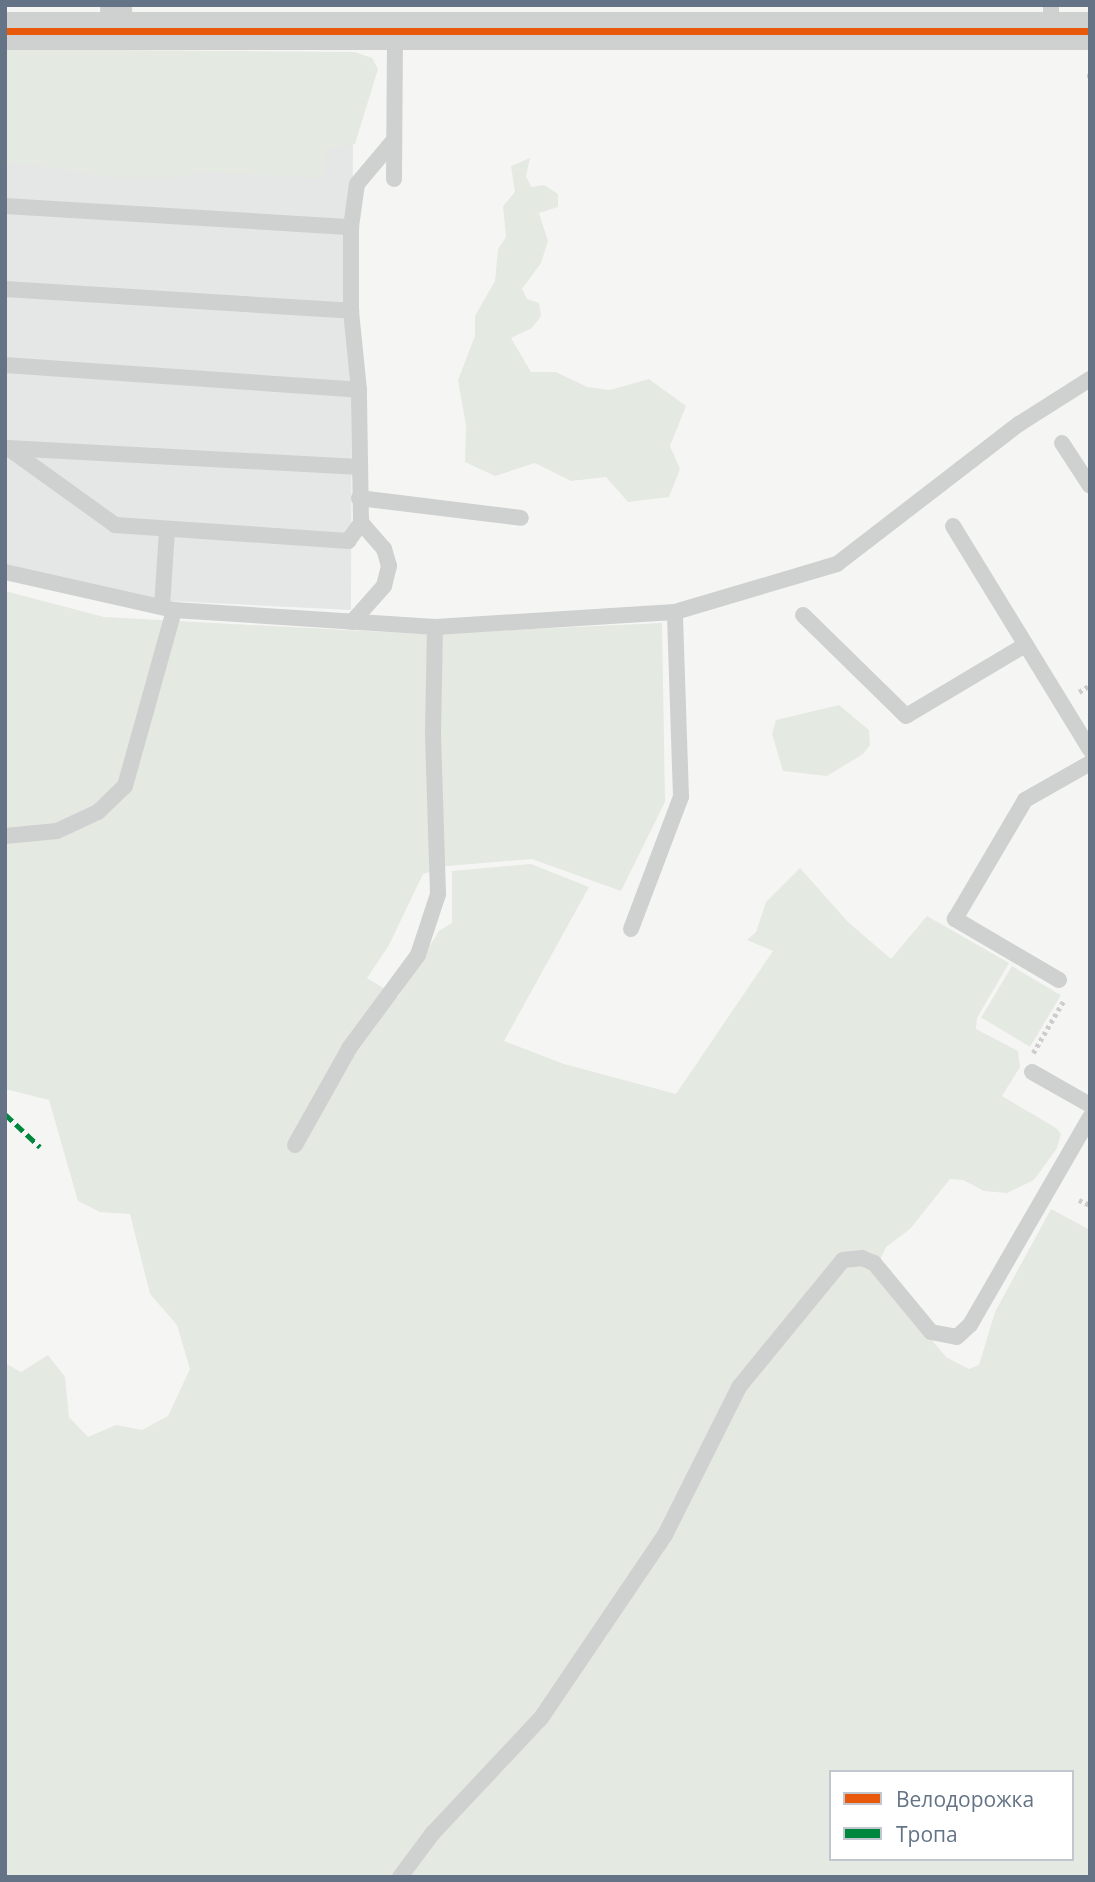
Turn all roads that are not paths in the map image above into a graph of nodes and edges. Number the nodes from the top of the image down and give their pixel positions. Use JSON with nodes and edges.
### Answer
{"nodes":[{"id":1,"x":117,"y":18,"type":"edge"},
{"id":2,"x":1051,"y":18,"type":"edge"},
{"id":3,"x":5,"y":31,"type":"edge"},
{"id":4,"x":395,"y":31,"type":"junction"},
{"id":5,"x":1090,"y":31,"type":"edge"},
{"id":6,"x":394,"y":140,"type":"junction"},
{"id":7,"x":394,"y":179,"type":"dead end"},
{"id":8,"x":5,"y":206,"type":"edge"},
{"id":9,"x":351,"y":227,"type":"junction"},
{"id":10,"x":5,"y":289,"type":"edge"},
{"id":11,"x":351,"y":311,"type":"junction"},
{"id":12,"x":5,"y":365,"type":"edge"},
{"id":13,"x":1090,"y":379,"type":"edge"},
{"id":14,"x":359,"y":390,"type":"junction"},
{"id":15,"x":1062,"y":443,"type":"dead end"},
{"id":16,"x":7,"y":448,"type":"edge"},
{"id":17,"x":359,"y":467,"type":"junction"},
{"id":18,"x":1090,"y":486,"type":"edge"},
{"id":19,"x":359,"y":498,"type":"junction"},
{"id":20,"x":521,"y":518,"type":"dead end"},
{"id":21,"x":361,"y":523,"type":"junction"},
{"id":22,"x":953,"y":526,"type":"dead end"},
{"id":23,"x":167,"y":530,"type":"junction"},
{"id":24,"x":5,"y":572,"type":"edge"},
{"id":25,"x":168,"y":609,"type":"junction"},
{"id":26,"x":675,"y":612,"type":"junction"},
{"id":27,"x":803,"y":615,"type":"dead end"},
{"id":28,"x":352,"y":622,"type":"junction"},
{"id":29,"x":435,"y":627,"type":"junction"},
{"id":30,"x":1025,"y":645,"type":"junction"},
{"id":31,"x":1090,"y":750,"type":"edge"},
{"id":32,"x":1090,"y":763,"type":"edge"},
{"id":33,"x":5,"y":835,"type":"edge"},
{"id":34,"x":631,"y":929,"type":"dead end"},
{"id":35,"x":1059,"y":980,"type":"road end"},
{"id":36,"x":1032,"y":1072,"type":"road end"},
{"id":37,"x":1090,"y":1105,"type":"edge"},
{"id":38,"x":1087,"y":1127,"type":"edge"},
{"id":39,"x":295,"y":1145,"type":"dead end"},
{"id":40,"x":400,"y":1877,"type":"edge"}],
"edges":[{"from":1,"to":3,"type":"street"},
{"from":1,"to":4,"type":"street"},
{"from":2,"to":4,"type":"street"},
{"from":2,"to":5,"type":"street"},
{"from":4,"to":6,"type":"lane"},
{"from":6,"to":7,"type":"lane"},
{"from":6,"to":9,"type":"lane"},
{"from":8,"to":9,"type":"lane"},
{"from":9,"to":11,"type":"lane"},
{"from":10,"to":11,"type":"lane"},
{"from":11,"to":14,"type":"lane"},
{"from":12,"to":14,"type":"lane"},
{"from":13,"to":26,"type":"lane"},
{"from":14,"to":17,"type":"lane"},
{"from":15,"to":18,"type":"lane"},
{"from":16,"to":17,"type":"lane"},
{"from":16,"to":23,"type":"lane"},
{"from":17,"to":19,"type":"lane"},
{"from":19,"to":20,"type":"lane"},
{"from":19,"to":21,"type":"lane"},
{"from":21,"to":23,"type":"lane"},
{"from":21,"to":28,"type":"lane"},
{"from":22,"to":30,"type":"lane"},
{"from":23,"to":25,"type":"lane"},
{"from":24,"to":25,"type":"lane"},
{"from":25,"to":28,"type":"lane"},
{"from":25,"to":33,"type":"lane"},
{"from":26,"to":29,"type":"lane"},
{"from":26,"to":34,"type":"lane"},
{"from":27,"to":30,"type":"lane"},
{"from":28,"to":29,"type":"lane"},
{"from":29,"to":39,"type":"lane"},
{"from":30,"to":31,"type":"lane"},
{"from":32,"to":35,"type":"lane"},
{"from":36,"to":37,"type":"lane"},
{"from":38,"to":40,"type":"lane"}]}
